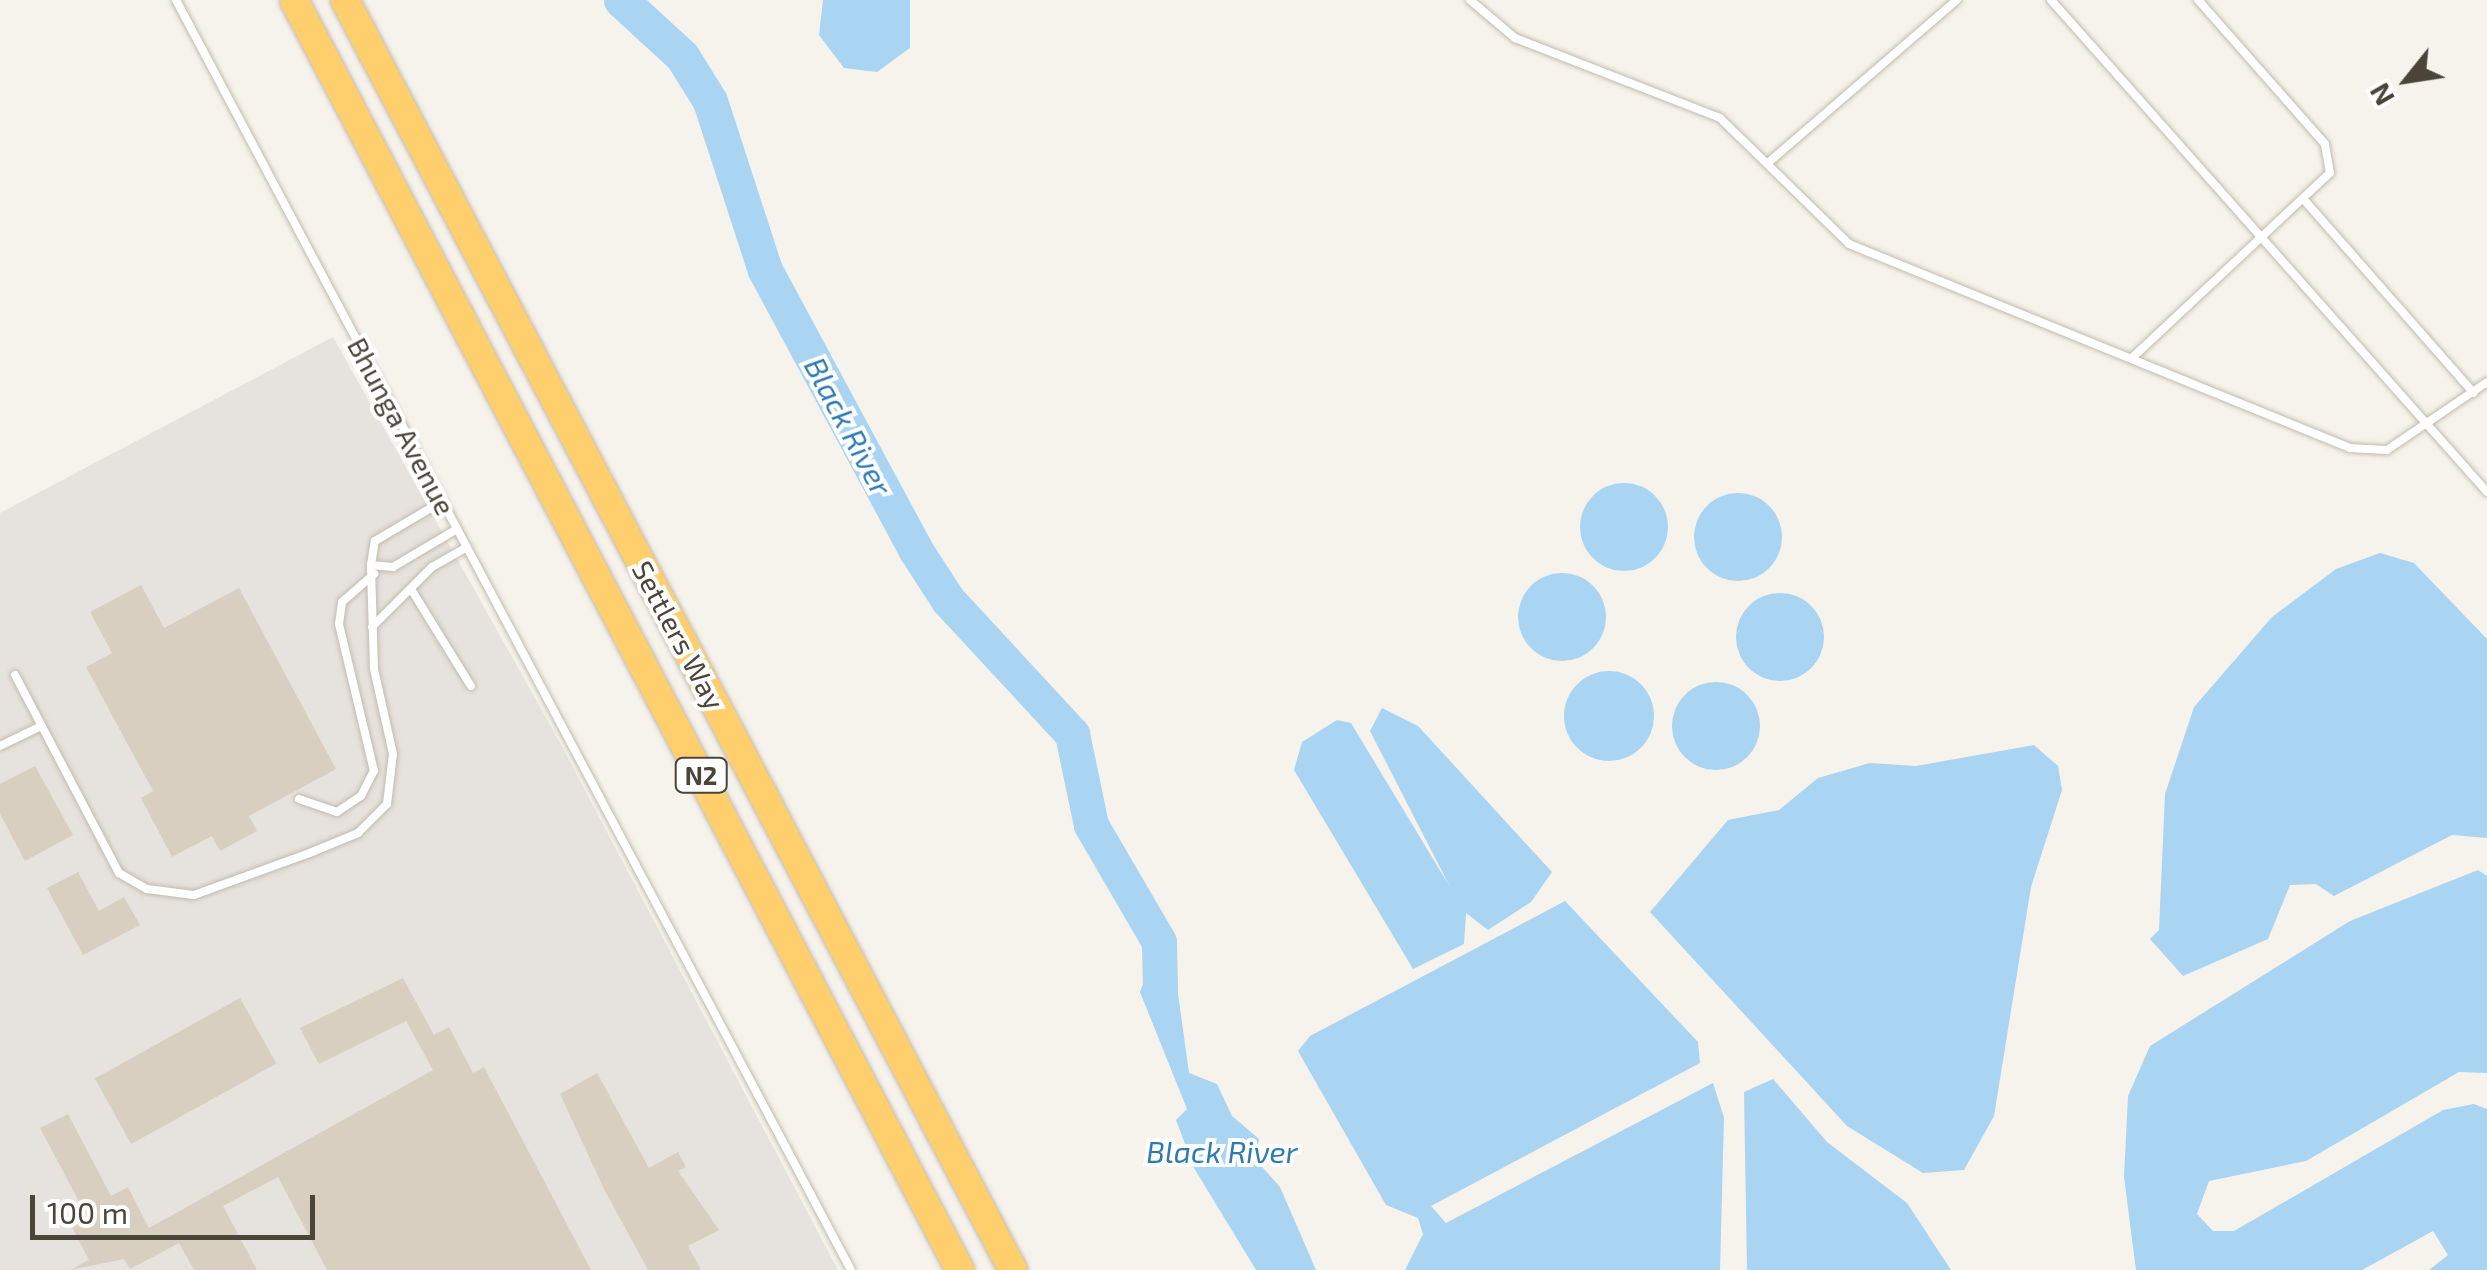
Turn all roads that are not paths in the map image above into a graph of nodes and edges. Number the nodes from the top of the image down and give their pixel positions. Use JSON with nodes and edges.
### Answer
{"nodes":[{"id":1,"x":176,"y":0,"type":"edge"},
{"id":2,"x":294,"y":0,"type":"edge"},
{"id":3,"x":345,"y":0,"type":"edge"},
{"id":4,"x":1470,"y":0,"type":"edge"},
{"id":5,"x":1957,"y":0,"type":"edge"},
{"id":6,"x":2052,"y":0,"type":"edge"},
{"id":7,"x":2198,"y":0,"type":"edge"},
{"id":8,"x":1769,"y":162,"type":"junction"},
{"id":9,"x":2306,"y":202,"type":"junction"},
{"id":10,"x":2264,"y":237,"type":"junction"},
{"id":11,"x":2132,"y":358,"type":"junction"},
{"id":12,"x":2487,"y":382,"type":"edge"},
{"id":13,"x":2474,"y":394,"type":"junction"},
{"id":14,"x":2430,"y":426,"type":"junction"},
{"id":15,"x":2487,"y":492,"type":"edge"},
{"id":16,"x":441,"y":502,"type":"junction"},
{"id":17,"x":456,"y":528,"type":"junction"},
{"id":18,"x":467,"y":547,"type":"junction"},
{"id":19,"x":372,"y":570,"type":"junction"},
{"id":20,"x":411,"y":589,"type":"junction"},
{"id":21,"x":372,"y":627,"type":"junction"},
{"id":22,"x":15,"y":675,"type":"dead end"},
{"id":23,"x":470,"y":686,"type":"dead end"},
{"id":24,"x":36,"y":728,"type":"junction"},
{"id":25,"x":0,"y":746,"type":"edge"},
{"id":26,"x":299,"y":799,"type":"dead end"},
{"id":27,"x":1011,"y":1264,"type":"edge"},
{"id":28,"x":851,"y":1270,"type":"edge"},
{"id":29,"x":960,"y":1270,"type":"edge"}],
"edges":[{"from":1,"to":16,"type":"lane","name":"Bhunga Avenue"},
{"from":2,"to":29,"type":"highway","name":"Settlers Way","number":"N2"},
{"from":3,"to":27,"type":"highway","name":"Settlers Way","number":"N2"},
{"from":4,"to":8,"type":"lane"},
{"from":5,"to":8,"type":"lane"},
{"from":6,"to":10,"type":"lane"},
{"from":7,"to":9,"type":"lane"},
{"from":8,"to":11,"type":"lane"},
{"from":9,"to":10,"type":"lane"},
{"from":9,"to":13,"type":"lane"},
{"from":10,"to":11,"type":"lane"},
{"from":10,"to":14,"type":"lane"},
{"from":11,"to":14,"type":"lane"},
{"from":12,"to":13,"type":"lane"},
{"from":13,"to":14,"type":"lane"},
{"from":14,"to":15,"type":"lane"},
{"from":16,"to":17,"type":"lane","name":"Bhunga Avenue"},
{"from":16,"to":19,"type":"lane"},
{"from":17,"to":18,"type":"lane","name":"Bhunga Avenue"},
{"from":17,"to":19,"type":"lane"},
{"from":18,"to":20,"type":"lane"},
{"from":18,"to":28,"type":"lane","name":"Bhunga Avenue"},
{"from":19,"to":21,"type":"lane"},
{"from":19,"to":26,"type":"lane"},
{"from":20,"to":21,"type":"lane"},
{"from":20,"to":23,"type":"lane"},
{"from":21,"to":24,"type":"lane"},
{"from":22,"to":24,"type":"lane"},
{"from":24,"to":25,"type":"lane"}]}
